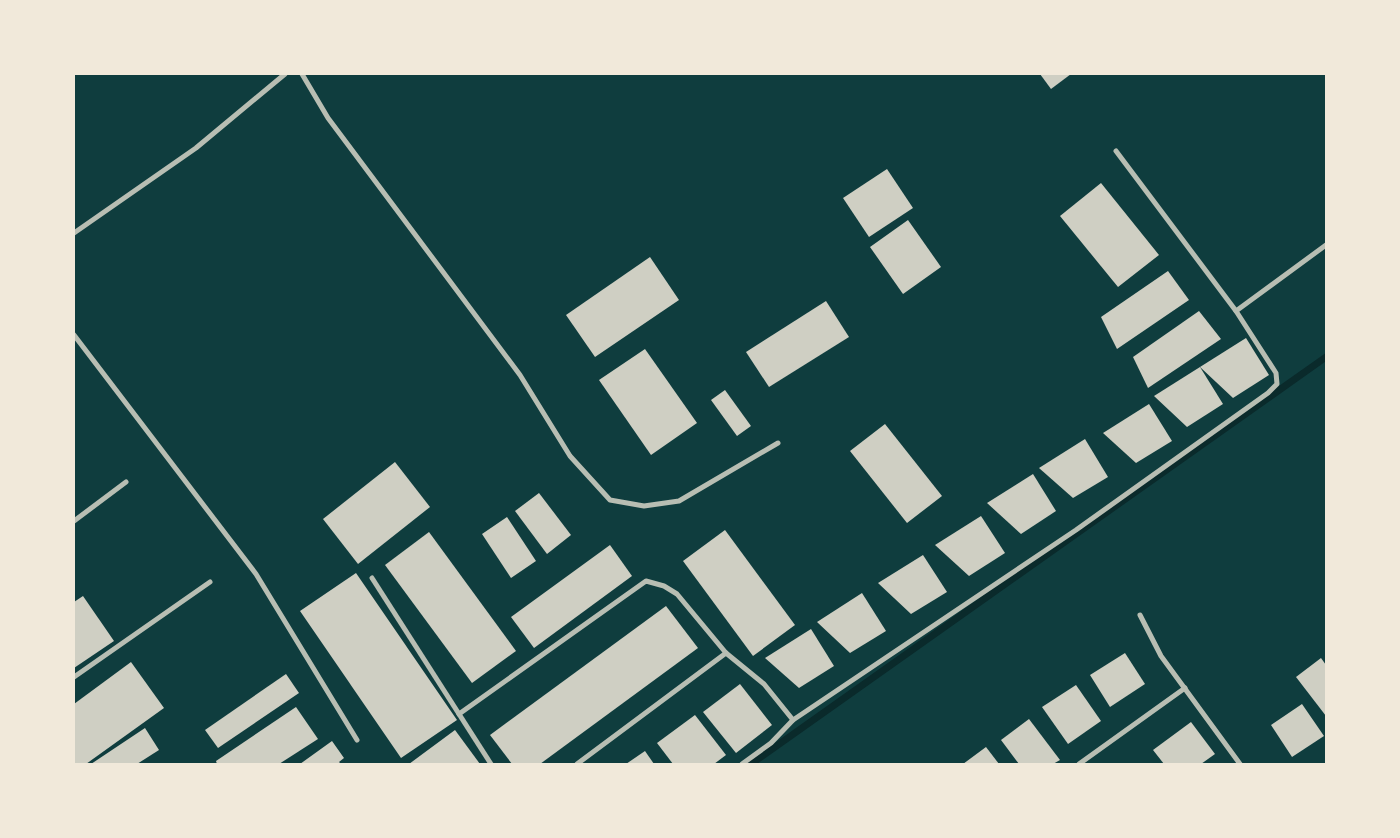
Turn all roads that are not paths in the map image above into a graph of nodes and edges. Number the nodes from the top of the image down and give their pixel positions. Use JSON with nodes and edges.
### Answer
{"nodes":[{"id":1,"x":285,"y":74,"type":"edge"},
{"id":2,"x":302,"y":74,"type":"edge"},
{"id":3,"x":1116,"y":152,"type":"dead end"},
{"id":4,"x":74,"y":233,"type":"edge"},
{"id":5,"x":1326,"y":245,"type":"edge"},
{"id":6,"x":1236,"y":311,"type":"junction"},
{"id":7,"x":74,"y":335,"type":"edge"},
{"id":8,"x":778,"y":443,"type":"dead end"},
{"id":9,"x":126,"y":482,"type":"dead end"},
{"id":10,"x":74,"y":521,"type":"edge"},
{"id":11,"x":372,"y":578,"type":"dead end"},
{"id":12,"x":210,"y":582,"type":"dead end"},
{"id":13,"x":1140,"y":615,"type":"dead end"},
{"id":14,"x":726,"y":653,"type":"junction"},
{"id":15,"x":74,"y":677,"type":"edge"},
{"id":16,"x":1184,"y":688,"type":"junction"},
{"id":17,"x":459,"y":714,"type":"junction"},
{"id":18,"x":792,"y":720,"type":"junction"},
{"id":19,"x":357,"y":740,"type":"dead end"},
{"id":20,"x":491,"y":764,"type":"edge"},
{"id":21,"x":577,"y":764,"type":"edge"},
{"id":22,"x":742,"y":764,"type":"edge"},
{"id":23,"x":1079,"y":764,"type":"edge"},
{"id":24,"x":1240,"y":764,"type":"edge"}],
"edges":[{"from":1,"to":4,"type":"street"},
{"from":2,"to":8,"type":"street"},
{"from":3,"to":6,"type":"street"},
{"from":5,"to":6,"type":"street"},
{"from":6,"to":18,"type":"street"},
{"from":7,"to":19,"type":"street"},
{"from":9,"to":10,"type":"street"},
{"from":11,"to":17,"type":"street"},
{"from":12,"to":15,"type":"street"},
{"from":13,"to":16,"type":"street"},
{"from":14,"to":17,"type":"street"},
{"from":14,"to":18,"type":"street"},
{"from":14,"to":21,"type":"street"},
{"from":16,"to":23,"type":"street"},
{"from":16,"to":24,"type":"street"},
{"from":17,"to":20,"type":"street"},
{"from":18,"to":22,"type":"street"}]}
